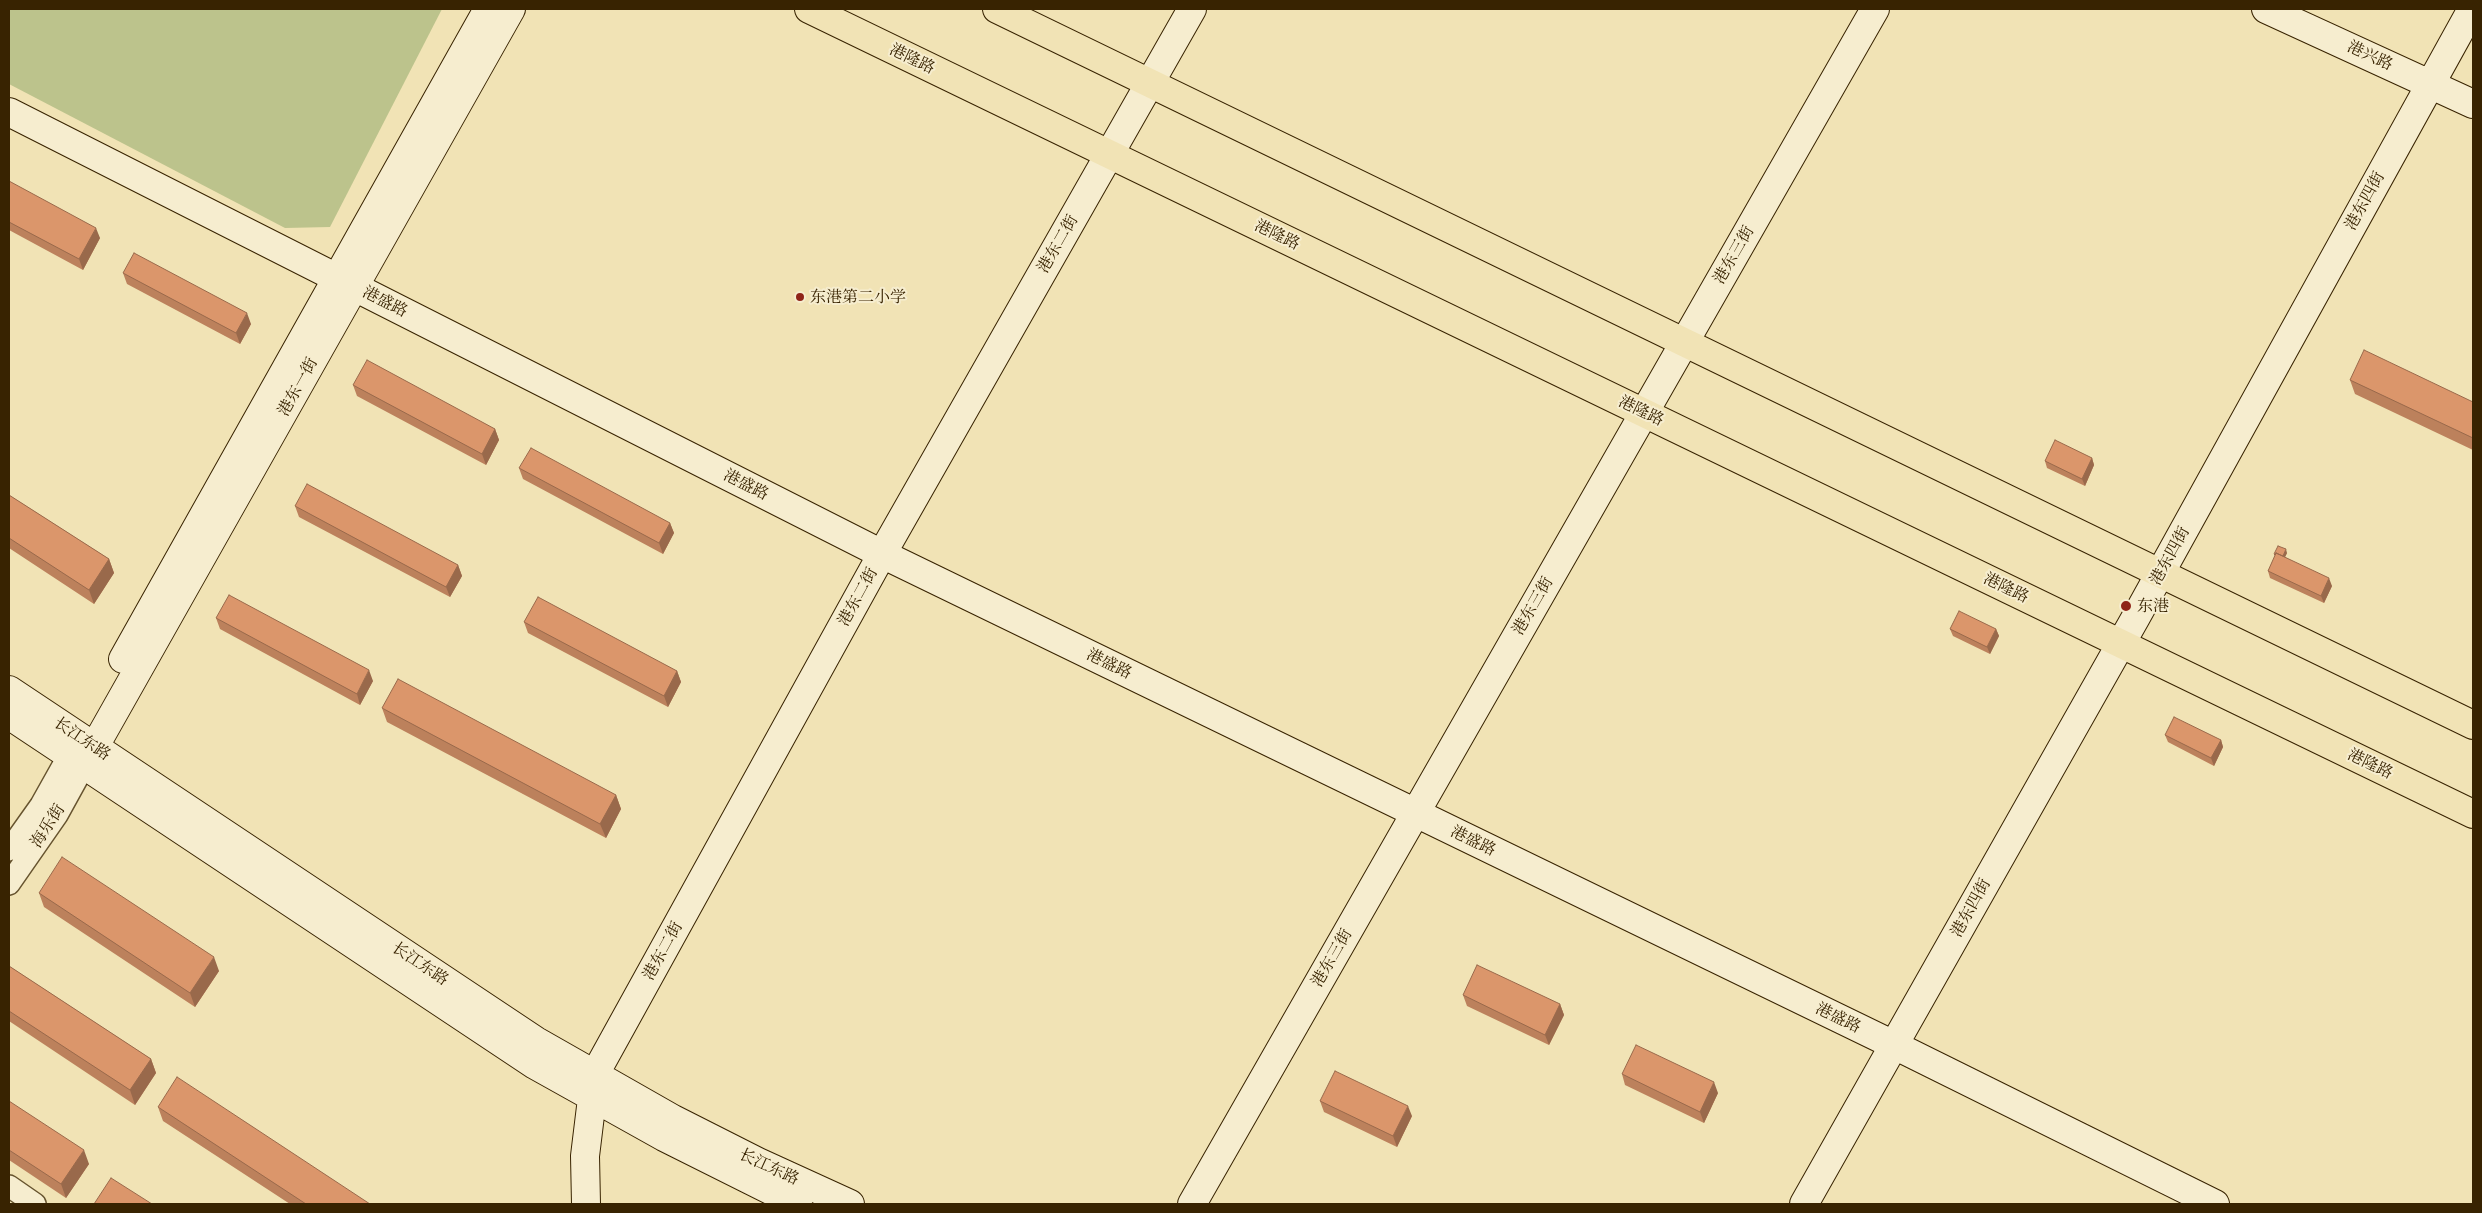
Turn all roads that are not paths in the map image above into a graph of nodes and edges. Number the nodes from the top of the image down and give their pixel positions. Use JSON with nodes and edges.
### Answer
{"nodes":[{"id":1,"x":488,"y":9,"type":"edge"},
{"id":2,"x":511,"y":9,"type":"edge"},
{"id":3,"x":809,"y":9,"type":"edge"},
{"id":4,"x":997,"y":9,"type":"edge"},
{"id":5,"x":1192,"y":9,"type":"edge"},
{"id":6,"x":1875,"y":9,"type":"edge"},
{"id":7,"x":2266,"y":9,"type":"edge"},
{"id":8,"x":2472,"y":9,"type":"edge"},
{"id":9,"x":1149,"y":83,"type":"junction"},
{"id":10,"x":2430,"y":84,"type":"junction"},
{"id":11,"x":2473,"y":104,"type":"edge"},
{"id":12,"x":9,"y":112,"type":"edge"},
{"id":13,"x":1110,"y":154,"type":"junction"},
{"id":14,"x":346,"y":282,"type":"junction"},
{"id":15,"x":1684,"y":342,"type":"junction"},
{"id":16,"x":1644,"y":413,"type":"junction"},
{"id":17,"x":882,"y":554,"type":"junction"},
{"id":18,"x":2160,"y":573,"type":"junction"},
{"id":19,"x":2120,"y":643,"type":"junction"},
{"id":20,"x":9,"y":690,"type":"edge"},
{"id":21,"x":9,"y":715,"type":"edge"},
{"id":22,"x":2473,"y":725,"type":"edge"},
{"id":23,"x":82,"y":751,"type":"junction"},
{"id":24,"x":1415,"y":813,"type":"junction"},
{"id":25,"x":2473,"y":814,"type":"edge"},
{"id":26,"x":9,"y":850,"type":"edge"},
{"id":27,"x":9,"y":884,"type":"edge"},
{"id":28,"x":1894,"y":1045,"type":"junction"},
{"id":29,"x":594,"y":1086,"type":"junction"},
{"id":30,"x":9,"y":1186,"type":"edge"},
{"id":31,"x":35,"y":1204,"type":"edge"},
{"id":32,"x":586,"y":1204,"type":"edge"},
{"id":33,"x":798,"y":1204,"type":"edge"},
{"id":34,"x":850,"y":1204,"type":"edge"},
{"id":35,"x":1192,"y":1204,"type":"edge"},
{"id":36,"x":1804,"y":1204,"type":"edge"},
{"id":37,"x":2215,"y":1204,"type":"edge"}],
"edges":[{"from":1,"to":14,"type":"street","name":"港东一街"},
{"from":2,"to":14,"type":"street","name":"港东一街"},
{"from":3,"to":13,"type":"main road","name":"港隆路"},
{"from":4,"to":9,"type":"main road"},
{"from":5,"to":9,"type":"street","name":"港东二街"},
{"from":6,"to":15,"type":"street","name":"港东三街"},
{"from":7,"to":10,"type":"street","name":"港兴路"},
{"from":8,"to":10,"type":"street","name":"港东四街"},
{"from":9,"to":13,"type":"street","name":"港东二街"},
{"from":9,"to":15,"type":"main road"},
{"from":10,"to":11,"type":"street","name":"港兴路"},
{"from":10,"to":18,"type":"street","name":"港东四街"},
{"from":12,"to":14,"type":"street","name":"港盛路"},
{"from":13,"to":16,"type":"main road","name":"港隆路"},
{"from":13,"to":17,"type":"street","name":"港东二街"},
{"from":14,"to":17,"type":"street","name":"港盛路"},
{"from":14,"to":23,"type":"street","name":"港东一街"},
{"from":15,"to":16,"type":"street","name":"港东三街"},
{"from":15,"to":18,"type":"main road"},
{"from":16,"to":19,"type":"main road","name":"港隆路"},
{"from":16,"to":24,"type":"street","name":"港东三街"},
{"from":17,"to":24,"type":"street","name":"港盛路"},
{"from":17,"to":29,"type":"street","name":"港东二街"},
{"from":18,"to":19,"type":"street","name":"港东四街"},
{"from":18,"to":22,"type":"main road"},
{"from":19,"to":25,"type":"main road","name":"港隆路"},
{"from":19,"to":28,"type":"street","name":"港东四街"},
{"from":20,"to":23,"type":"street","name":"长江东路"},
{"from":21,"to":23,"type":"street","name":"长江东路"},
{"from":23,"to":26,"type":"street","name":"海乐街"},
{"from":23,"to":27,"type":"street","name":"海乐街"},
{"from":23,"to":29,"type":"street","name":"长江东路"},
{"from":24,"to":28,"type":"street","name":"港盛路"},
{"from":24,"to":35,"type":"street","name":"港东三街"},
{"from":28,"to":36,"type":"street","name":"港东四街"},
{"from":28,"to":37,"type":"street","name":"港盛路"},
{"from":29,"to":32,"type":"street","name":"港东二街"},
{"from":29,"to":33,"type":"street","name":"长江东路"},
{"from":29,"to":34,"type":"street","name":"长江东路"},
{"from":30,"to":31,"type":"street"}]}
